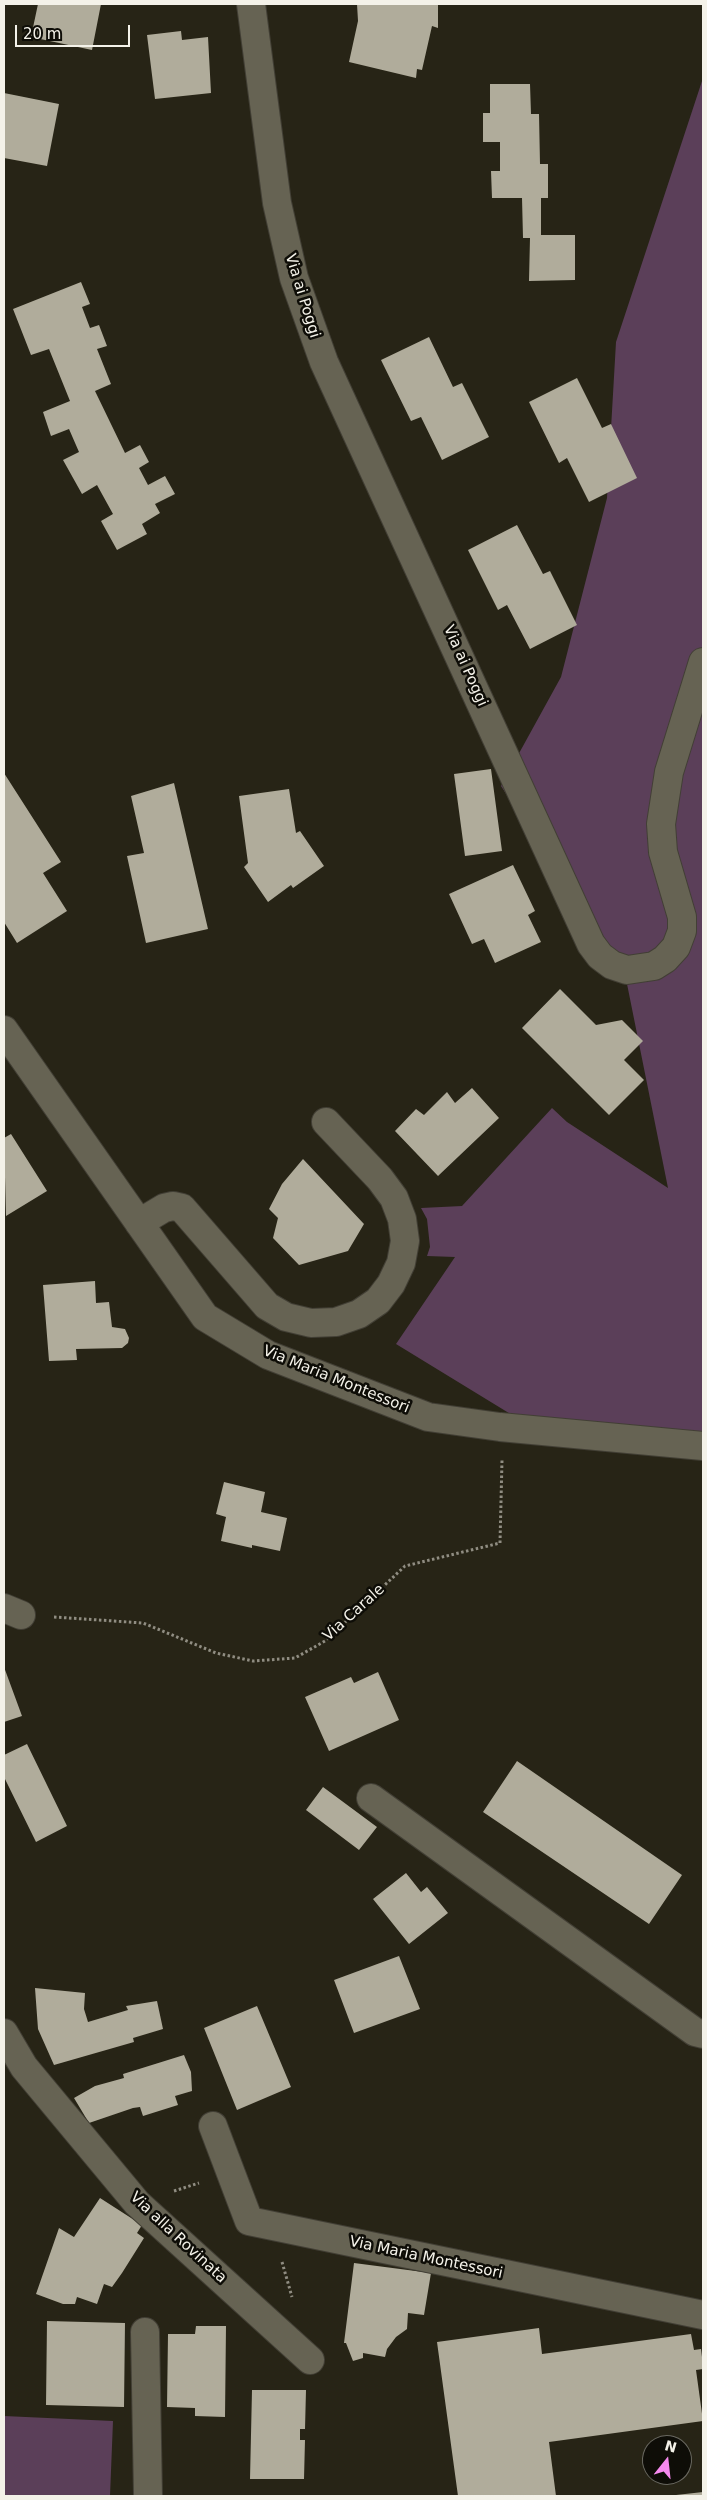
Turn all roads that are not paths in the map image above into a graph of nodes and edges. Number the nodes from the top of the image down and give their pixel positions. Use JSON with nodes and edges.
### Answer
{"nodes":[{"id":1,"x":251,"y":4,"type":"edge"},
{"id":2,"x":703,"y":662,"type":"edge"},
{"id":3,"x":4,"y":1030,"type":"edge"},
{"id":4,"x":326,"y":1122,"type":"dead end"},
{"id":5,"x":140,"y":1223,"type":"junction"},
{"id":6,"x":703,"y":1446,"type":"edge"},
{"id":7,"x":371,"y":1798,"type":"dead end"},
{"id":8,"x":4,"y":2033,"type":"edge"},
{"id":9,"x":703,"y":2034,"type":"edge"},
{"id":10,"x":213,"y":2126,"type":"dead end"},
{"id":11,"x":703,"y":2316,"type":"edge"},
{"id":12,"x":145,"y":2332,"type":"dead end"},
{"id":13,"x":310,"y":2360,"type":"dead end"},
{"id":14,"x":148,"y":2496,"type":"edge"}],
"edges":[{"from":1,"to":2,"type":"street","name":"Via ai Poggi"},
{"from":3,"to":5,"type":"street","name":"Via Maria Montessori"},
{"from":4,"to":5,"type":"street"},
{"from":5,"to":6,"type":"street","name":"Via Maria Montessori"},
{"from":7,"to":9,"type":"street"},
{"from":8,"to":13,"type":"street","name":"Via alla Rovinata"},
{"from":10,"to":11,"type":"street","name":"Via Maria Montessori"},
{"from":12,"to":14,"type":"street"}]}
